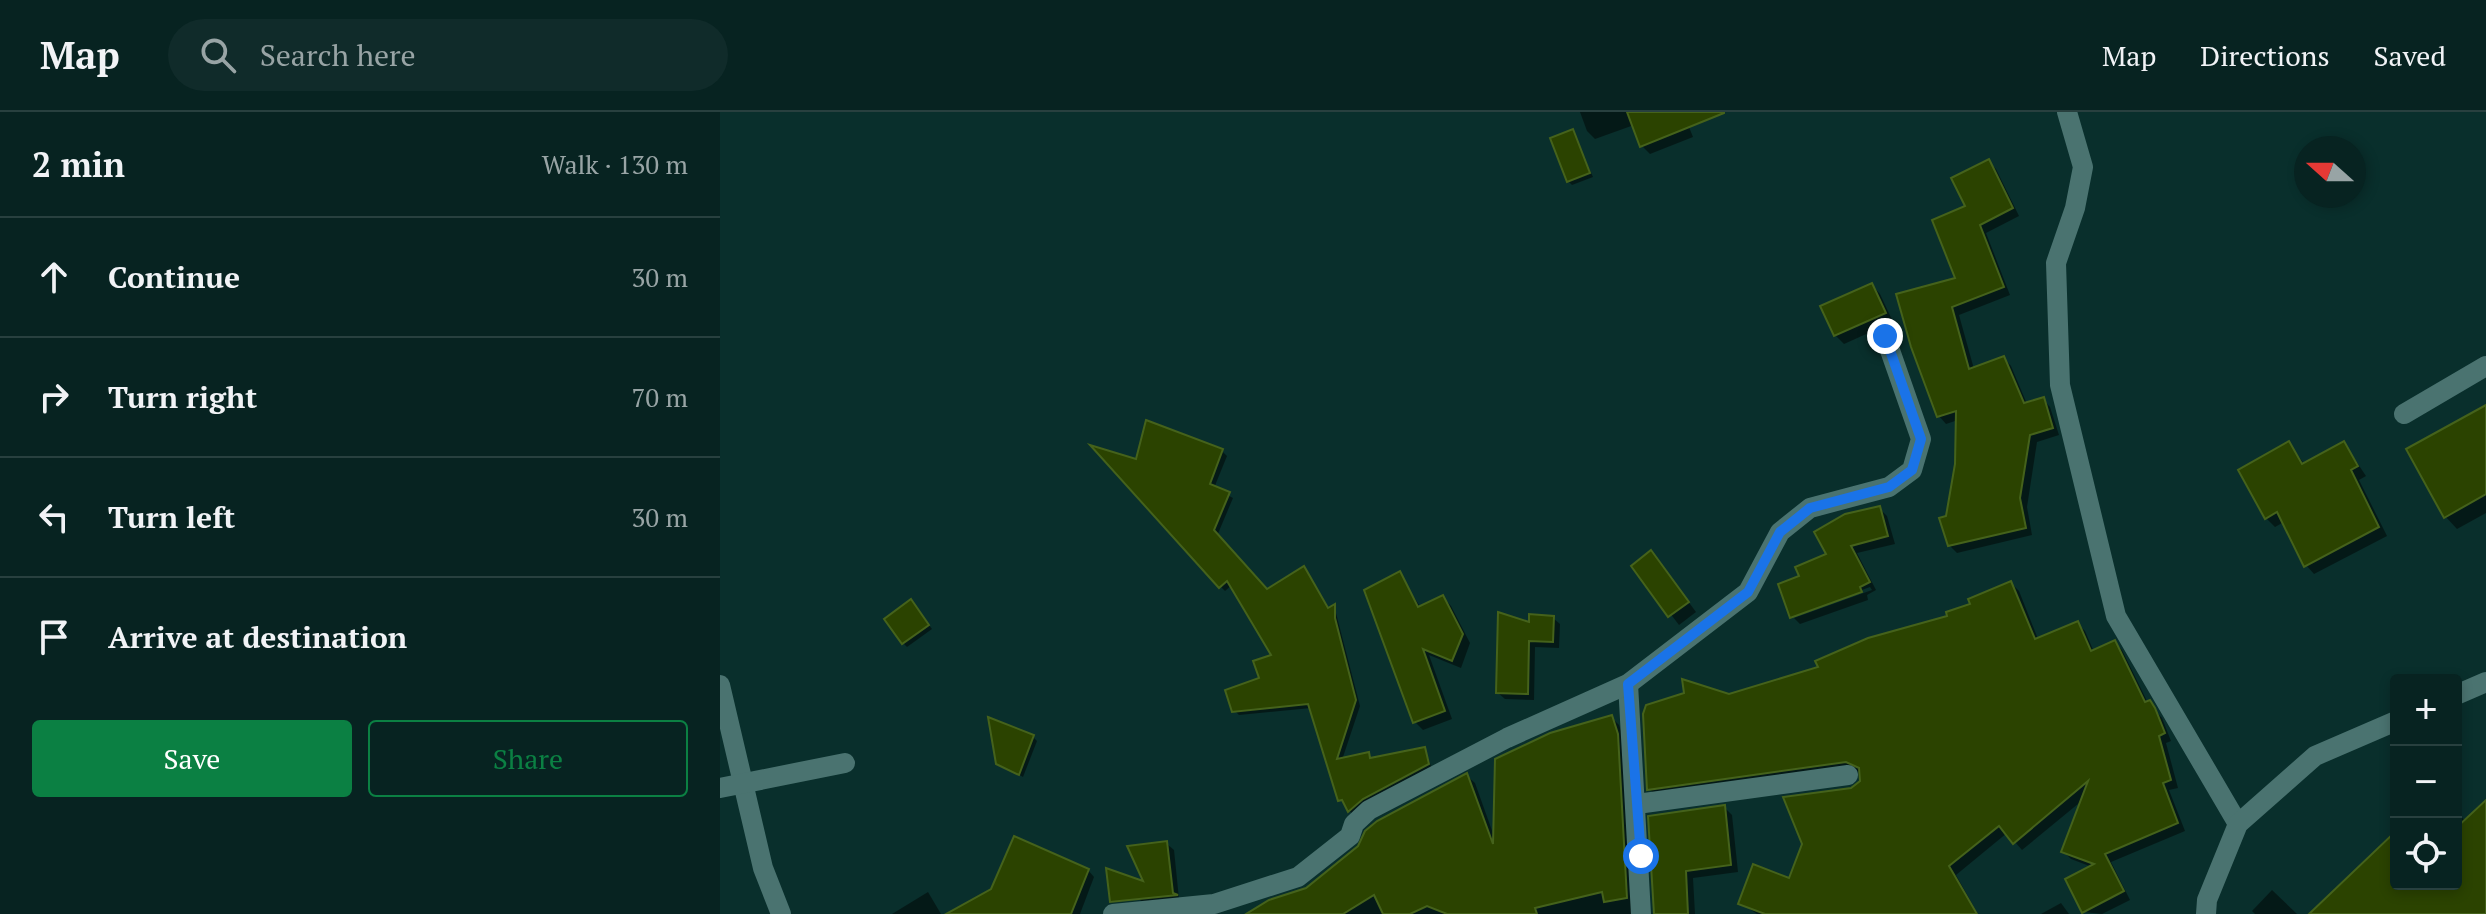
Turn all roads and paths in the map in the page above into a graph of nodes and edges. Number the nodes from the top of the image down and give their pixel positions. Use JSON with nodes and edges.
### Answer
{"nodes":[{"id":1,"x":2067,"y":112,"type":"edge"},
{"id":2,"x":1885,"y":336,"type":"dead end"},
{"id":3,"x":2486,"y":366,"type":"edge"},
{"id":4,"x":2404,"y":414,"type":"dead end"},
{"id":5,"x":2486,"y":682,"type":"edge"},
{"id":6,"x":1628,"y":684,"type":"junction"},
{"id":7,"x":720,"y":685,"type":"edge"},
{"id":8,"x":2462,"y":692,"type":"edge"},
{"id":9,"x":2390,"y":724,"type":"edge"},
{"id":10,"x":845,"y":763,"type":"dead end"},
{"id":11,"x":1848,"y":775,"type":"dead end"},
{"id":12,"x":745,"y":783,"type":"junction"},
{"id":13,"x":720,"y":788,"type":"edge"},
{"id":14,"x":1637,"y":804,"type":"junction"},
{"id":15,"x":2238,"y":824,"type":"junction"},
{"id":16,"x":781,"y":914,"type":"edge"},
{"id":17,"x":1113,"y":914,"type":"edge"},
{"id":18,"x":1641,"y":914,"type":"edge"},
{"id":19,"x":2206,"y":914,"type":"edge"}],
"edges":[{"from":1,"to":15,"type":"street"},
{"from":2,"to":6,"type":"street"},
{"from":3,"to":4,"type":"street"},
{"from":5,"to":8,"type":"street"},
{"from":6,"to":14,"type":"street"},
{"from":6,"to":17,"type":"street"},
{"from":7,"to":12,"type":"street"},
{"from":9,"to":15,"type":"street"},
{"from":10,"to":12,"type":"street"},
{"from":11,"to":14,"type":"street"},
{"from":12,"to":13,"type":"street"},
{"from":12,"to":16,"type":"street"},
{"from":14,"to":18,"type":"street"},
{"from":15,"to":19,"type":"street"}]}
